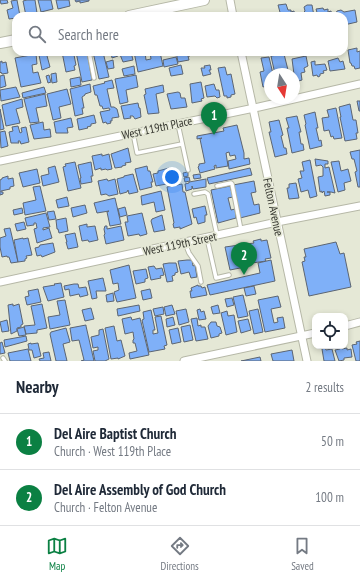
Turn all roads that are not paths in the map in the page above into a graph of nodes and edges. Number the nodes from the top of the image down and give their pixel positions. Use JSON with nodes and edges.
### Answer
{"nodes":[{"id":1,"x":204,"y":0,"type":"edge"},
{"id":2,"x":230,"y":0,"type":"edge"},
{"id":3,"x":148,"y":12,"type":"edge"},
{"id":4,"x":232,"y":12,"type":"edge"},
{"id":5,"x":12,"y":41,"type":"edge"},
{"id":6,"x":0,"y":43,"type":"edge"},
{"id":7,"x":90,"y":56,"type":"edge"},
{"id":8,"x":242,"y":56,"type":"edge"},
{"id":9,"x":94,"y":78,"type":"dead end"},
{"id":10,"x":360,"y":84,"type":"edge"},
{"id":11,"x":253,"y":108,"type":"junction"},
{"id":12,"x":177,"y":123,"type":"junction"},
{"id":13,"x":133,"y":133,"type":"junction"},
{"id":14,"x":182,"y":144,"type":"junction"},
{"id":15,"x":0,"y":161,"type":"edge"},
{"id":16,"x":188,"y":170,"type":"dead end"},
{"id":17,"x":217,"y":186,"type":"dead end"},
{"id":18,"x":194,"y":194,"type":"dead end"},
{"id":19,"x":360,"y":206,"type":"edge"},
{"id":20,"x":276,"y":222,"type":"junction"},
{"id":21,"x":241,"y":230,"type":"junction"},
{"id":22,"x":217,"y":236,"type":"junction"},
{"id":23,"x":207,"y":238,"type":"junction"},
{"id":24,"x":185,"y":243,"type":"junction"},
{"id":25,"x":230,"y":275,"type":"dead end"},
{"id":26,"x":0,"y":282,"type":"edge"},
{"id":27,"x":201,"y":282,"type":"dead end"},
{"id":28,"x":360,"y":322,"type":"edge"},
{"id":29,"x":348,"y":325,"type":"edge"},
{"id":30,"x":312,"y":334,"type":"edge"},
{"id":31,"x":302,"y":336,"type":"junction"},
{"id":32,"x":184,"y":361,"type":"edge"},
{"id":33,"x":307,"y":361,"type":"edge"}],
"edges":[{"from":1,"to":3,"type":"main road"},
{"from":2,"to":4,"type":"street"},
{"from":5,"to":6,"type":"main road"},
{"from":7,"to":9,"type":"lane"},
{"from":8,"to":11,"type":"street","name":"Felton Avenue"},
{"from":10,"to":11,"type":"street","name":"West 119th Place"},
{"from":11,"to":12,"type":"street","name":"West 119th Place"},
{"from":11,"to":20,"type":"street","name":"Felton Avenue"},
{"from":12,"to":13,"type":"street","name":"West 119th Place"},
{"from":12,"to":14,"type":"lane"},
{"from":13,"to":14,"type":"lane"},
{"from":13,"to":15,"type":"street","name":"West 119th Place"},
{"from":14,"to":16,"type":"lane"},
{"from":17,"to":21,"type":"lane"},
{"from":18,"to":22,"type":"lane"},
{"from":19,"to":20,"type":"street","name":"West 119th Street"},
{"from":20,"to":21,"type":"street","name":"West 119th Street"},
{"from":20,"to":31,"type":"street","name":"Felton Avenue"},
{"from":21,"to":22,"type":"street","name":"West 119th Street"},
{"from":22,"to":23,"type":"street","name":"West 119th Street"},
{"from":23,"to":24,"type":"street","name":"West 119th Street"},
{"from":23,"to":25,"type":"lane"},
{"from":24,"to":26,"type":"street","name":"West 119th Street"},
{"from":24,"to":27,"type":"lane"},
{"from":28,"to":29,"type":"street"},
{"from":30,"to":31,"type":"street"},
{"from":31,"to":32,"type":"street"},
{"from":31,"to":33,"type":"street","name":"Felton Avenue"}]}
